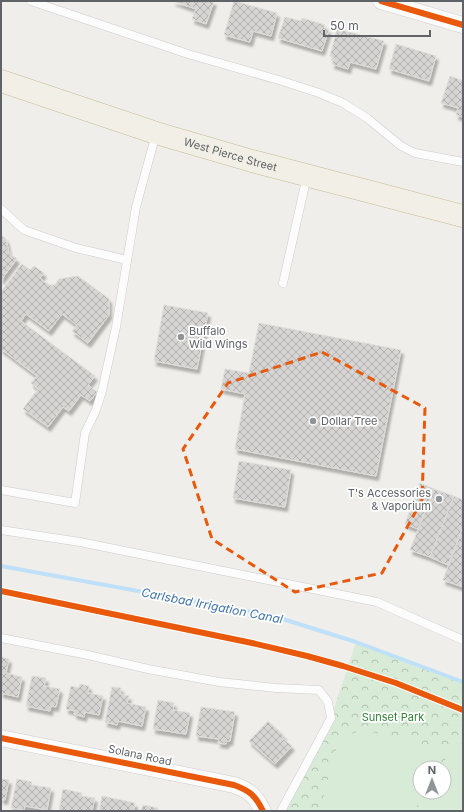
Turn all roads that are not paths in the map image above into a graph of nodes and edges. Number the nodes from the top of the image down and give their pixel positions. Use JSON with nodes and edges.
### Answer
{"nodes":[{"id":1,"x":31,"y":1,"type":"edge"},
{"id":2,"x":381,"y":1,"type":"edge"},
{"id":3,"x":463,"y":25,"type":"edge"},
{"id":4,"x":1,"y":81,"type":"edge"},
{"id":5,"x":156,"y":133,"type":"junction"},
{"id":6,"x":463,"y":162,"type":"edge"},
{"id":7,"x":308,"y":176,"type":"junction"},
{"id":8,"x":1,"y":209,"type":"edge"},
{"id":9,"x":463,"y":216,"type":"edge"},
{"id":10,"x":127,"y":260,"type":"junction"},
{"id":11,"x":283,"y":283,"type":"dead end"},
{"id":12,"x":1,"y":490,"type":"edge"},
{"id":13,"x":1,"y":530,"type":"edge"},
{"id":14,"x":1,"y":638,"type":"edge"},
{"id":15,"x":463,"y":640,"type":"edge"},
{"id":16,"x":1,"y":738,"type":"edge"},
{"id":17,"x":263,"y":811,"type":"edge"},
{"id":18,"x":281,"y":811,"type":"edge"}],
"edges":[{"from":1,"to":6,"type":"lane"},
{"from":2,"to":3,"type":"street"},
{"from":4,"to":5,"type":"highway","name":"West Pierce Street"},
{"from":5,"to":7,"type":"highway","name":"West Pierce Street"},
{"from":5,"to":10,"type":"lane"},
{"from":7,"to":9,"type":"highway","name":"West Pierce Street"},
{"from":7,"to":11,"type":"lane"},
{"from":8,"to":10,"type":"lane"},
{"from":10,"to":12,"type":"lane"},
{"from":13,"to":15,"type":"lane"},
{"from":14,"to":18,"type":"lane"},
{"from":16,"to":17,"type":"street","name":"Solana Road"}]}
